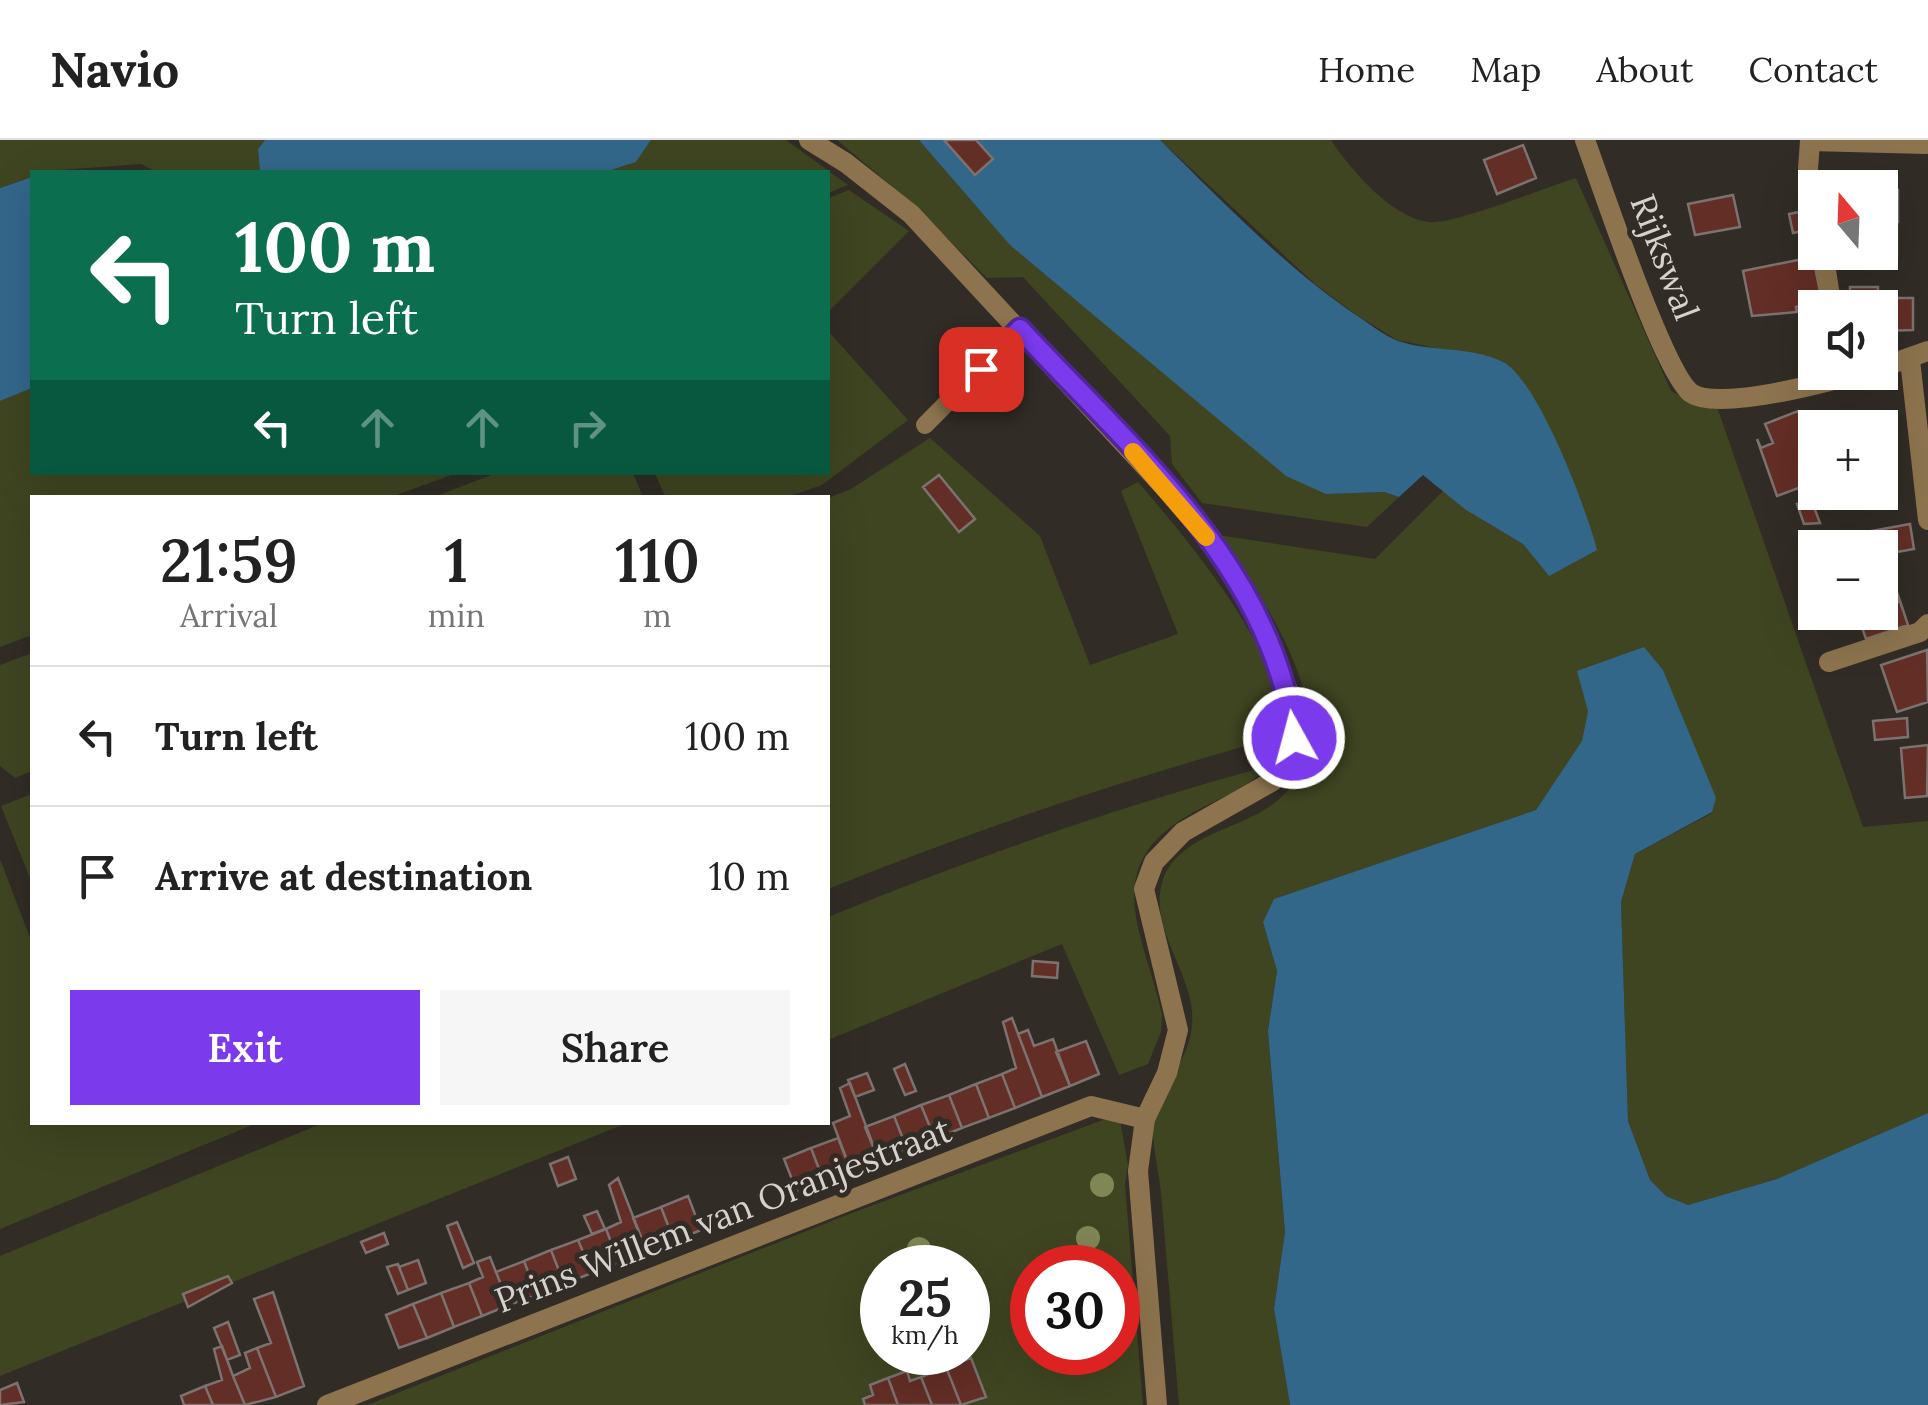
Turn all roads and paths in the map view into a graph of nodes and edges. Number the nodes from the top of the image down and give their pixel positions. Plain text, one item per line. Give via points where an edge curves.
1 (809, 140) edge
2 (1585, 140) edge
3 (1926, 144) edge
4 (1808, 170) edge
5 (1020, 329) junction
6 (1919, 356) edge
7 (1798, 384) edge
8 (925, 424) dead end
9 (1928, 520) edge
10 (1928, 624) edge
11 (1829, 662) dead end
12 (1146, 1120) junction
13 (327, 1405) edge
14 (1157, 1405) edge

1 - 5 street via 911,214
2 - 7 street, Rijkswal via 1656,328 1692,394 1716,400
3 - 4 street via 1810,141
5 - 8 lane
5 - 12 street via 1193,518 1251,600 1288,690 1294,738 1272,782 1182,832 1154,862 1144,890 1178,1030
6 - 9 street via 1915,377
10 - 11 street
12 - 13 street, Prins Willem van Oranjestraat via 1091,1106
12 - 14 street via 1138,1171

